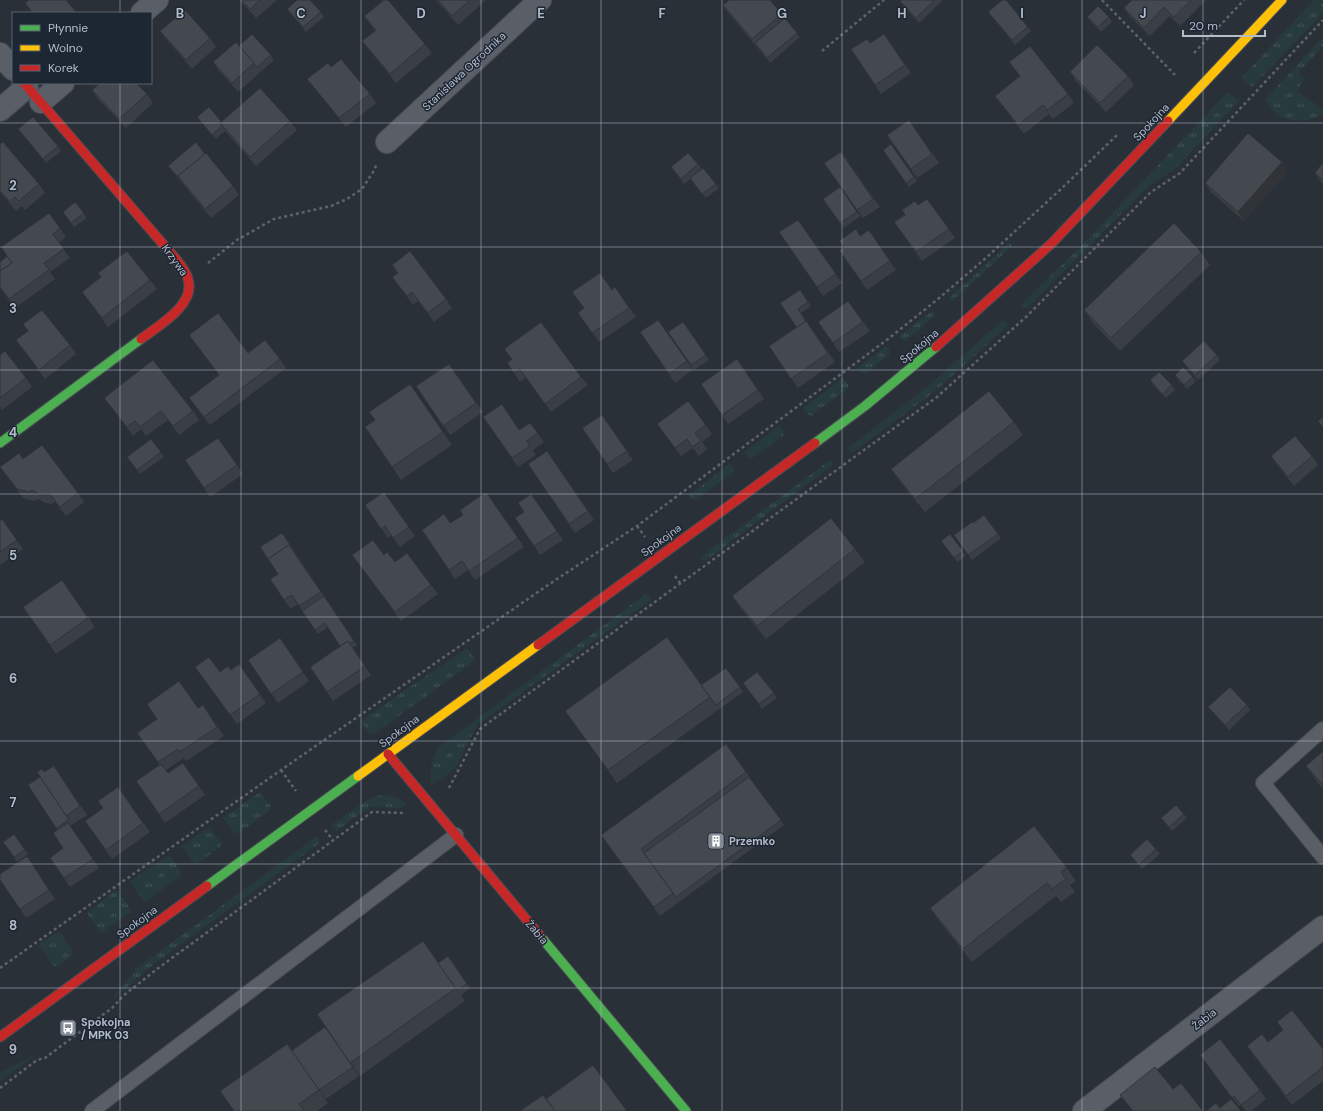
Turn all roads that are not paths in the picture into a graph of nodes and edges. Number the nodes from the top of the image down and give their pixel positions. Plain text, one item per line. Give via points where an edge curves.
1 (157, 0) edge
2 (540, 0) edge
3 (1282, 0) edge
4 (143, 12) edge
5 (0, 54) edge
6 (12, 68) edge
7 (59, 84) edge
8 (31, 91) edge
9 (0, 110) edge
10 (387, 142) road end
11 (0, 443) edge
12 (1323, 729) edge
13 (388, 754) junction
14 (456, 835) junction
15 (1323, 857) edge
16 (1323, 927) edge
17 (0, 1037) edge
18 (92, 1111) edge
19 (686, 1111) edge
20 (1084, 1111) edge

1 - 4 street
2 - 10 street, Stanisława Ogrodnika
3 - 13 street, Spokojna via 1051,244 931,352 865,406
5 - 6 street
7 - 8 street
8 - 9 street
8 - 11 street, Krzywa via 184,269 190,289 187,299 178,311
12 - 15 lane via 1263,783
13 - 14 street, Żabia
13 - 17 street, Spokojna
14 - 18 lane
14 - 19 street, Żabia
16 - 20 street, Żabia

